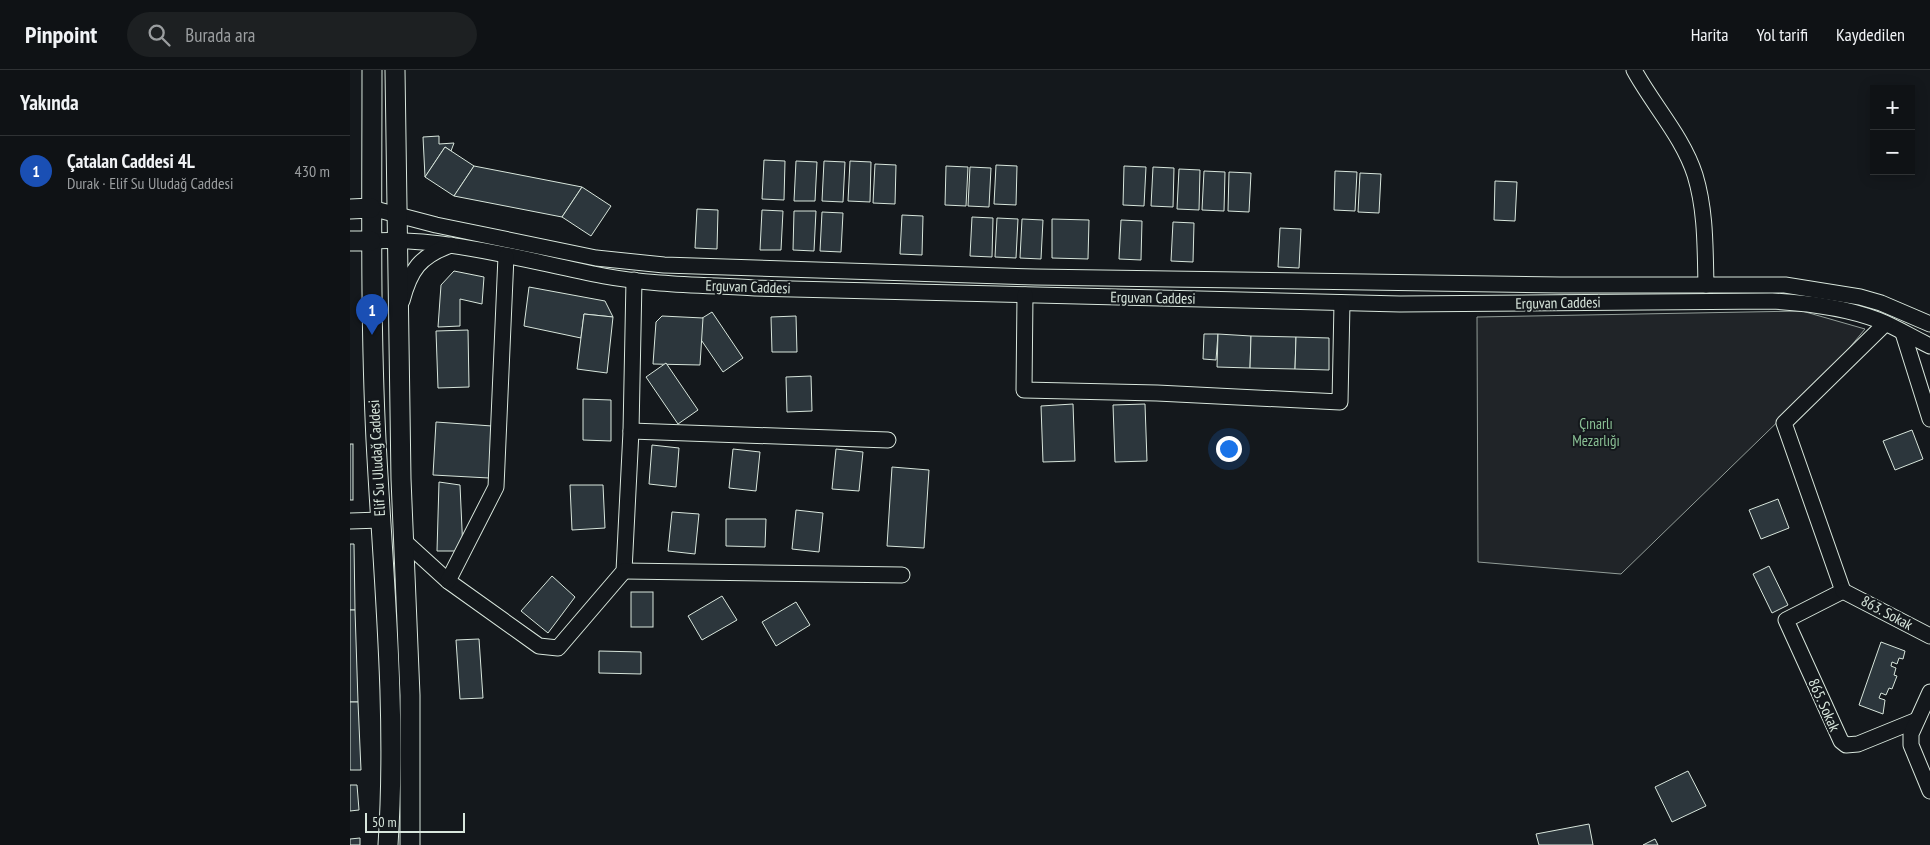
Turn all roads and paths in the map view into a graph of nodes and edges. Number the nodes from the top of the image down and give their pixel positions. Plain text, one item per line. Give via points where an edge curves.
1 (372, 70) edge
2 (395, 70) edge
3 (1634, 70) edge
4 (371, 208) junction
5 (350, 210) edge
6 (396, 214) junction
7 (396, 240) junction
8 (350, 241) edge
9 (371, 241) junction
10 (451, 245) junction
11 (506, 256) junction
12 (634, 280) junction
13 (1706, 286) junction
14 (1024, 295) junction
15 (1342, 303) junction
16 (399, 315) junction
17 (1885, 324) junction
18 (1930, 324) edge
19 (1903, 333) junction
20 (1930, 346) edge
21 (1930, 419) edge
22 (631, 431) junction
23 (888, 440) dead end
24 (381, 520) junction
25 (350, 521) edge
26 (403, 540) junction
27 (624, 571) junction
28 (902, 575) dead end
29 (448, 581) junction
30 (1843, 591) junction
31 (1930, 636) edge
32 (1930, 692) edge
33 (1918, 720) junction
34 (1930, 791) edge
35 (388, 845) edge
36 (410, 845) edge

1 - 4 main road, Elif Su Uludağ Caddesi
2 - 6 main road, Elif Su Uludağ Caddesi
3 - 13 street via 1674,133 1695,175 1705,230
4 - 5 main road
4 - 6 street
4 - 9 main road, Elif Su Uludağ Caddesi
6 - 7 main road, Elif Su Uludağ Caddesi
6 - 13 street via 596,258 698,267 1045,278
7 - 9 street, Erguvan Caddesi
7 - 10 street, Erguvan Caddesi
7 - 16 main road, Elif Su Uludağ Caddesi
8 - 9 main road
9 - 24 main road, Elif Su Uludağ Caddesi
10 - 11 street, Erguvan Caddesi
10 - 16 street via 435,251 417,266 405,289
11 - 12 street, Erguvan Caddesi
11 - 29 street via 496,487
12 - 14 street, Erguvan Caddesi via 755,288
12 - 22 street
13 - 18 street via 1785,285 1841,292 1881,303
14 - 15 street, Erguvan Caddesi
14 - 15 street via 1024,390 1340,402
15 - 17 street, Erguvan Caddesi via 1772,301 1834,307
16 - 26 main road, Elif Su Uludağ Caddesi
17 - 19 street, Erguvan Caddesi
17 - 30 street via 1784,424
19 - 20 street, Erguvan Caddesi
19 - 21 street
22 - 23 street
22 - 27 street
24 - 25 street
24 - 35 main road, Elif Su Uludağ Caddesi via 390,729
26 - 29 street
26 - 36 main road, Elif Su Uludağ Caddesi via 410,695
27 - 28 street
27 - 29 street via 558,648 539,646
30 - 31 street, 863. Sokak
30 - 33 street, 865. Sokak via 1786,620 1837,733 1846,745 1858,744
32 - 33 street
33 - 34 street via 1911,734 1911,745

